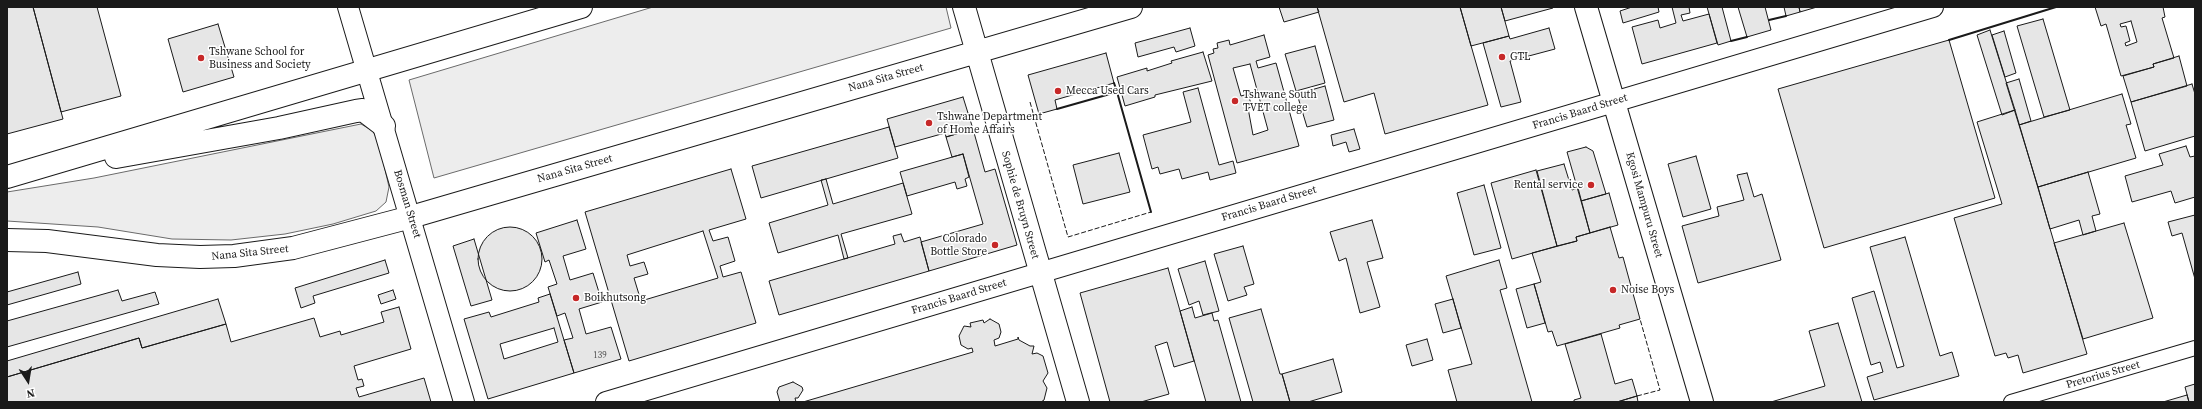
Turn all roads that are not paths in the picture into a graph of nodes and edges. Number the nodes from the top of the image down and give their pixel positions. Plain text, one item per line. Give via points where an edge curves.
1 (348, 7) edge
2 (581, 7) edge
3 (964, 7) edge
4 (1131, 7) edge
5 (1586, 7) edge
6 (1933, 7) edge
7 (976, 52) junction
8 (366, 70) junction
9 (1614, 102) junction
10 (384, 126) junction
11 (16, 174) edge
12 (411, 217) junction
13 (7, 240) edge
14 (1040, 273) junction
15 (2195, 348) edge
16 (464, 402) edge
17 (606, 402) edge
18 (1078, 402) edge
19 (1702, 402) edge
20 (2012, 402) edge

1 - 8 street, Bosman Street
2 - 8 main road
3 - 7 main road, Sophie de Bruyn Street
4 - 7 main road, Nana Sita Street
5 - 9 main road, Kgosi Mampuru Street
6 - 9 street, Francis Baard Street
7 - 12 main road, Nana Sita Street
7 - 14 main road, Sophie de Bruyn Street
8 - 10 street, Bosman Street
8 - 11 main road
9 - 14 street, Francis Baard Street
9 - 19 main road, Kgosi Mampuru Street
10 - 11 main road via 364,110 356,111 279,128
10 - 12 street, Bosman Street
12 - 13 main road, Nana Sita Street via 293,248 234,256 156,254 47,241
12 - 16 street, Bosman Street
14 - 17 street, Francis Baard Street
14 - 18 main road, Sophie de Bruyn Street
15 - 20 street, Pretorius Street

